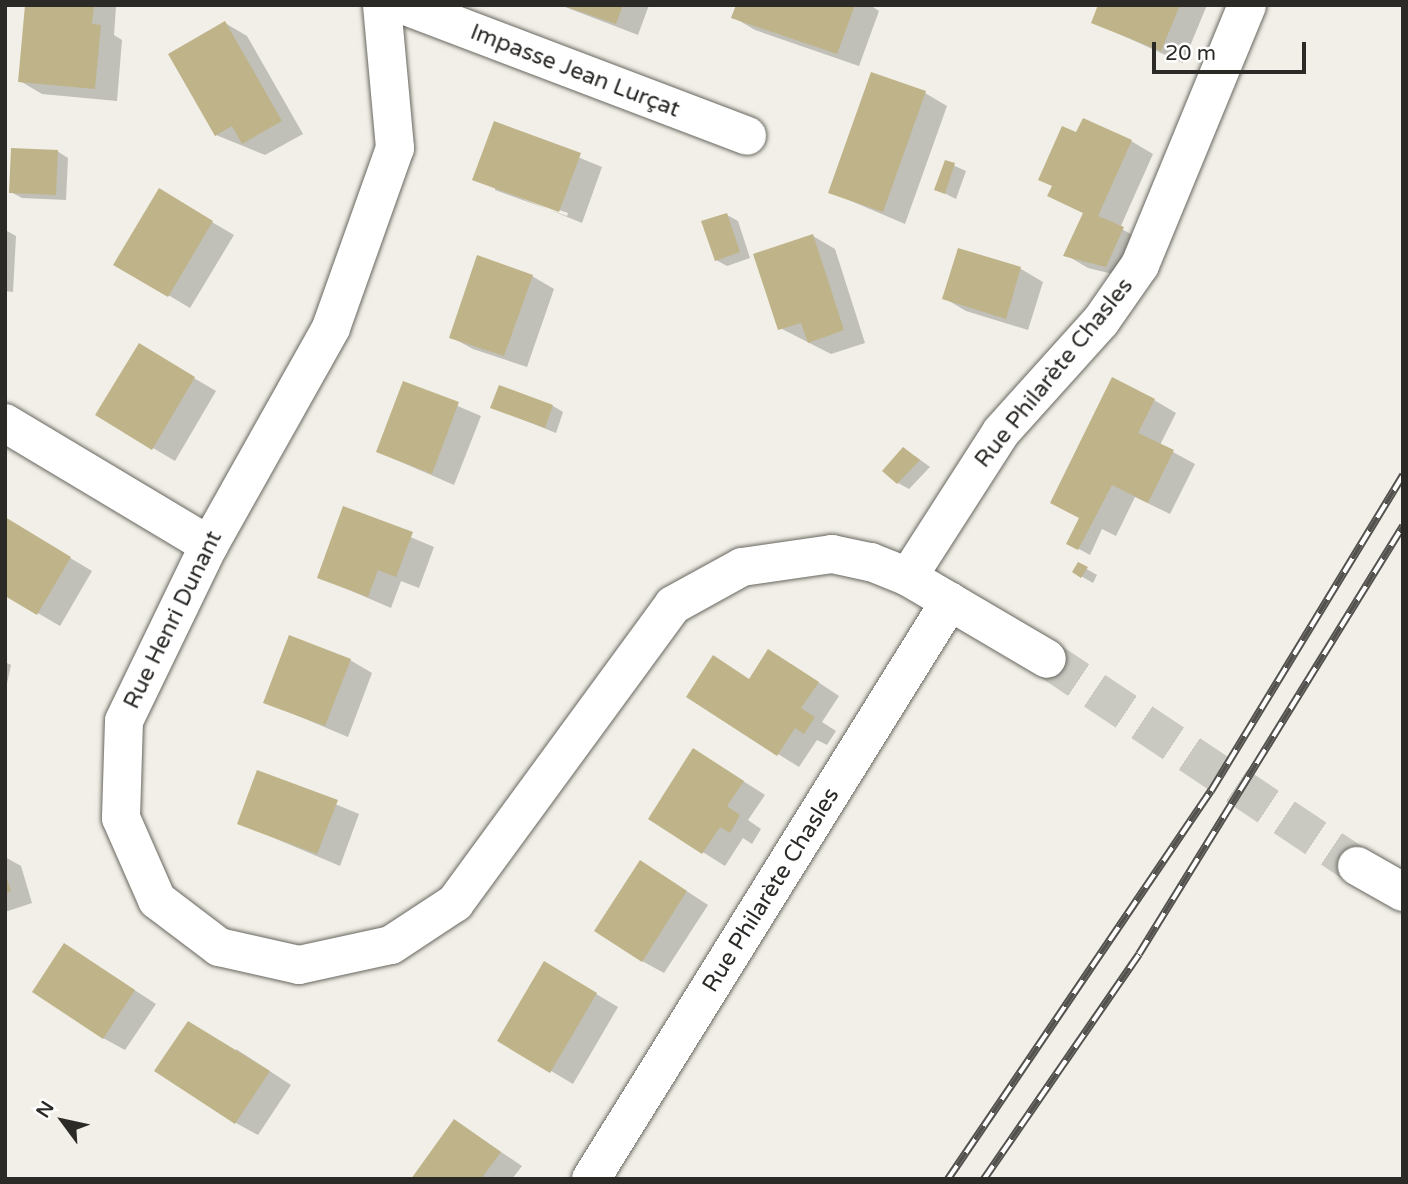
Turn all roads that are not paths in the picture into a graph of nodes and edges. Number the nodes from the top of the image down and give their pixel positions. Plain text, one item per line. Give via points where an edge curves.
1 (382, 5) edge
2 (403, 5) edge
3 (1247, 5) edge
4 (747, 136) dead end
5 (5, 423) edge
6 (209, 545) junction
7 (908, 577) junction
8 (950, 601) junction
9 (1047, 659) tunnel mouth
10 (1357, 866) tunnel mouth
11 (1403, 892) edge
12 (591, 1179) edge

1 - 6 street, Rue Henri Dunant via 395,148 331,328
2 - 4 street, Impasse Jean Lurçat
3 - 7 street, Rue Philarète Chasles via 1140,265 1101,321 1001,432
5 - 6 street
6 - 7 street, Rue Henri Dunant via 124,721 121,818 157,900 219,947 299,965 391,946 455,903 673,605 742,567 832,554
7 - 8 street, Rue Henri Dunant
8 - 9 street, Rue Henri Dunant
8 - 12 street, Rue Philarète Chasles
10 - 11 street

